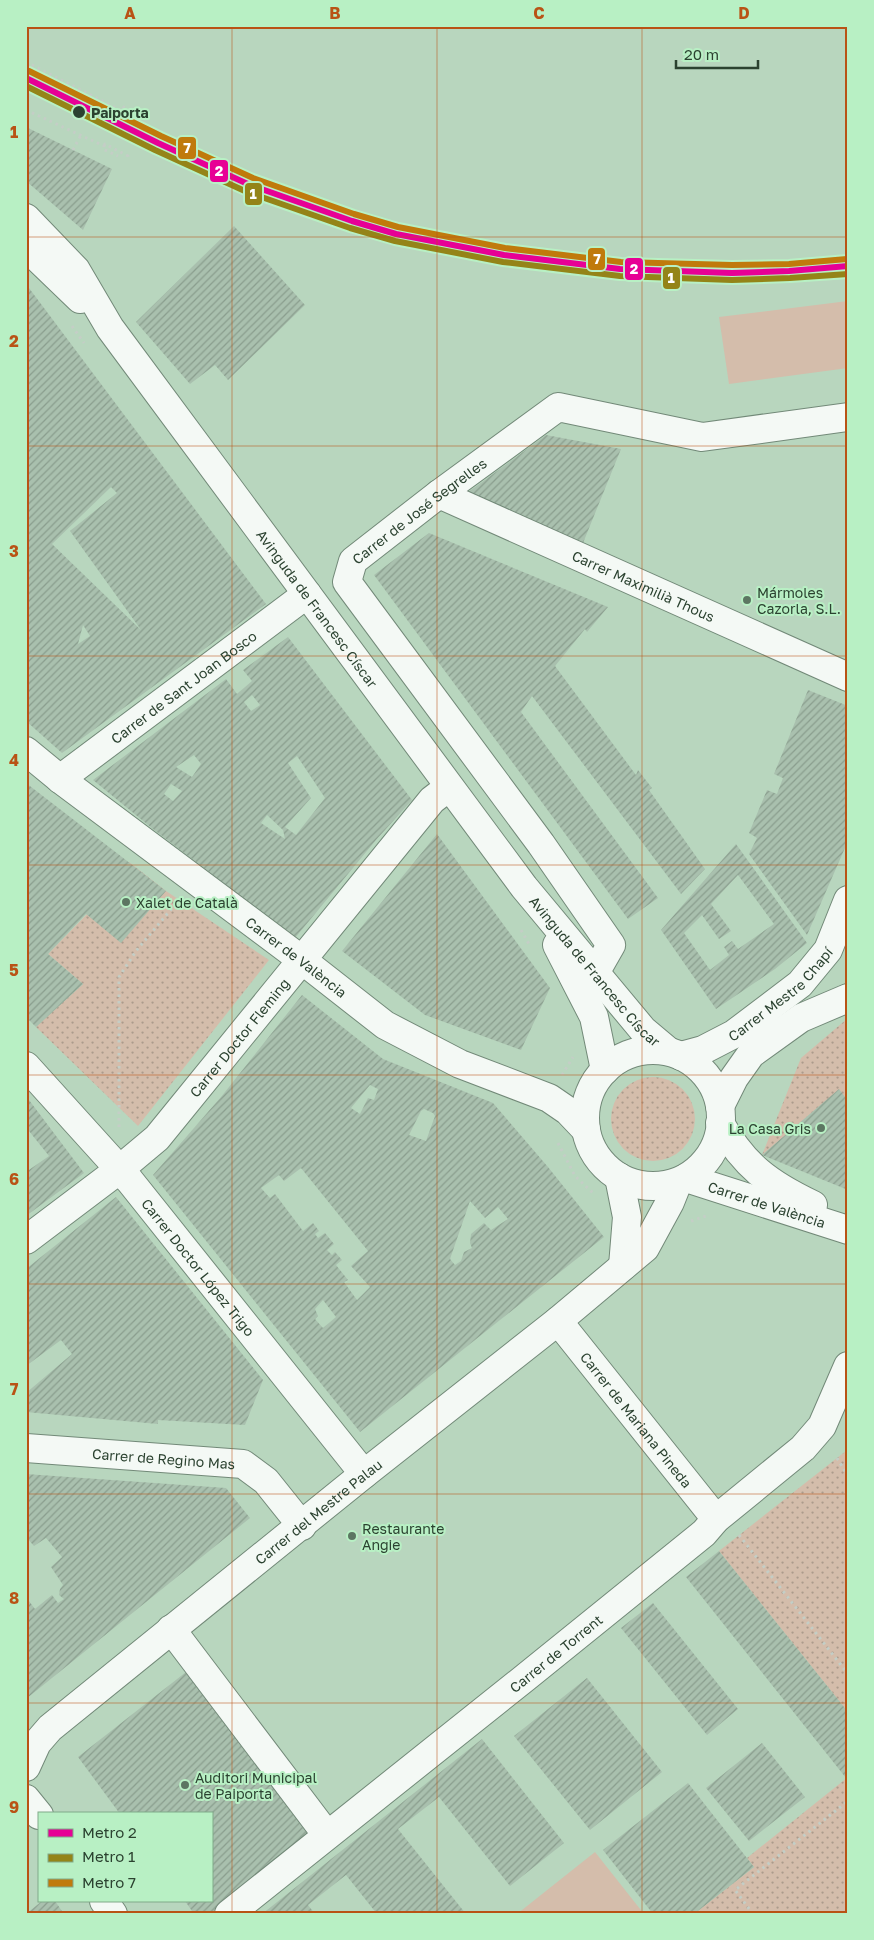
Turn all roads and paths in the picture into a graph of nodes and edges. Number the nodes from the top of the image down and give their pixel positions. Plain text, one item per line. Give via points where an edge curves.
1 (26, 62) edge
2 (26, 110) edge
3 (122, 111) junction
4 (139, 115) dead end
5 (146, 118) dead end
6 (80, 135) junction
7 (104, 146) junction
8 (73, 150) dead end
9 (118, 156) dead end
10 (126, 159) dead end
11 (26, 218) edge
12 (26, 247) edge
13 (110, 328) junction
14 (848, 417) edge
15 (439, 494) junction
16 (307, 594) junction
17 (848, 677) edge
18 (26, 750) edge
19 (60, 779) junction
20 (449, 786) junction
21 (196, 880) junction
22 (524, 887) junction
23 (848, 900) edge
24 (302, 960) junction
25 (595, 973) junction
26 (837, 1003) edge
27 (674, 1054) junction
28 (26, 1066) edge
29 (605, 1070) junction
30 (720, 1114) junction
31 (586, 1130) junction
32 (101, 1148) junction
33 (120, 1169) junction
34 (619, 1177) junction
35 (682, 1180) junction
36 (848, 1221) edge
37 (848, 1230) edge
38 (26, 1240) edge
39 (623, 1266) junction
40 (558, 1321) junction
41 (848, 1366) edge
42 (26, 1448) edge
43 (837, 1458) dead end
44 (364, 1474) junction
45 (848, 1476) edge
46 (302, 1526) junction
47 (726, 1526) junction
48 (171, 1629) junction
49 (848, 1674) edge
50 (26, 1767) edge
51 (26, 1799) edge
52 (848, 1801) edge
53 (38, 1814) edge
54 (327, 1834) junction
55 (105, 1902) edge
56 (113, 1914) edge
57 (229, 1914) edge
58 (753, 1914) edge

1 - 3 path
2 - 6 path
3 - 4 path via 124,107
3 - 5 path via 144,123
6 - 7 path
6 - 8 path
7 - 9 path via 103,149
7 - 10 path via 128,156
11 - 13 street, Avinguda de Francesc Císcar via 76,270
12 - 13 street, Avinguda de Francesc Císcar
13 - 16 street, Avinguda de Francesc Císcar
14 - 15 street, Carrer de José Segrelles via 702,437 558,407
15 - 17 street, Carrer Maximilià Thous
15 - 25 street, Carrer de José Segrelles via 353,561 347,582 541,844 611,945
16 - 19 street, Carrer de Sant Joan Bosco
16 - 20 street, Avinguda de Francesc Císcar
18 - 19 street, Carrer de València
19 - 21 street, Carrer de València
20 - 22 street, Avinguda de Francesc Císcar
20 - 24 street, Carrer Doctor Fleming via 432,800
21 - 24 street, Carrer de València
21 - 32 path via 136,951 119,977 119,1127
22 - 25 street, Avinguda de Francesc Císcar
22 - 29 street, Avinguda de Francesc Císcar via 594,1017
23 - 27 street, Carrer Mestre Chapí via 828,950 800,984 734,1034 703,1050
24 - 31 street, Carrer de València via 385,1025 460,1064 549,1098 568,1111
24 - 33 street, Carrer Doctor Fleming via 157,1138
25 - 27 street, Avinguda de Francesc Císcar via 642,1030
26 - 30 street via 801,1018 751,1054 734,1078
27 - 29 street via 647,1050 627,1055
27 - 30 street via 695,1065 706,1076 715,1090
28 - 32 street, Carrer Doctor López Trigo
29 - 31 street via 590,1092 585,1108
30 - 35 street via 717,1140 710,1155
30 - 36 street, Carrer de València via 733,1146 756,1170 784,1191
31 - 34 street via 593,1151 606,1168
32 - 33 street, Carrer Doctor López Trigo
33 - 38 street, Carrer Doctor Fleming
33 - 44 street, Carrer Doctor López Trigo
34 - 35 street via 647,1186 662,1186
34 - 39 street via 626,1217
35 - 37 street, Carrer de València
35 - 39 street, Carrer del Mestre Palau via 645,1248
39 - 40 street, Carrer del Mestre Palau
40 - 44 street, Carrer del Mestre Palau
40 - 47 street, Carrer de Mariana Pineda
41 - 47 street, Carrer de Torrent via 822,1426
42 - 46 street, Carrer de Regino Mas via 243,1464 266,1481
43 - 45 path
44 - 46 street, Carrer del Mestre Palau
46 - 48 street, Carrer del Mestre Palau
47 - 49 path
47 - 54 street, Carrer de Torrent via 704,1533
48 - 50 street, Carrer del Mestre Palau via 50,1728 37,1743
48 - 54 street
51 - 53 street
52 - 58 path via 735,1890
54 - 57 street, Carrer de Torrent
55 - 56 street

